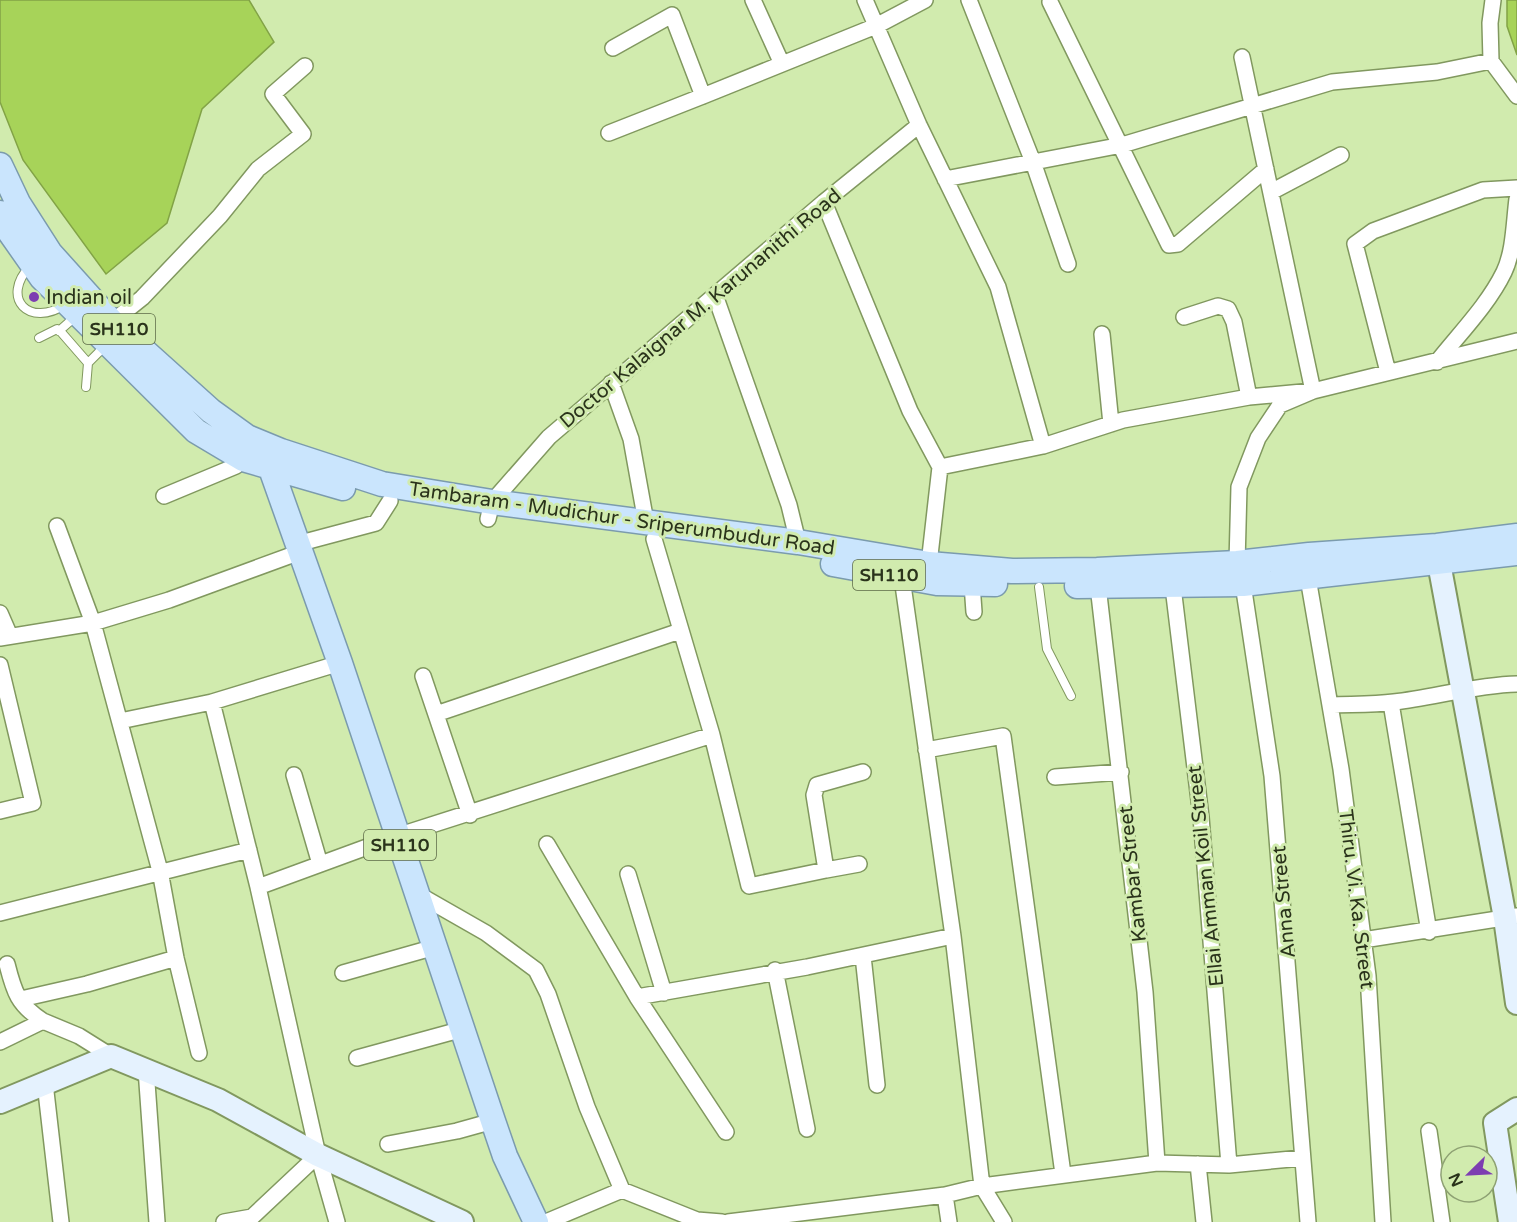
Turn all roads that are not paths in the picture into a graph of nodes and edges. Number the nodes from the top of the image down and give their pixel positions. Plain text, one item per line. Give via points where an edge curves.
1 (753, 0) edge
2 (865, 0) edge
3 (925, 0) edge
4 (969, 0) edge
5 (1493, 0) edge
6 (1050, 2) dead end
7 (876, 26) junction
8 (613, 48) dead end
9 (1242, 57) dead end
10 (1491, 61) junction
11 (782, 64) junction
12 (306, 66) dead end
13 (703, 96) junction
14 (1517, 96) edge
15 (1253, 106) junction
16 (919, 125) junction
17 (609, 133) dead end
18 (1122, 145) junction
19 (1341, 155) dead end
20 (1033, 162) junction
21 (0, 165) edge
22 (1266, 169) junction
23 (945, 179) junction
24 (1517, 189) edge
25 (1271, 192) junction
26 (1517, 199) edge
27 (824, 202) junction
28 (3, 227) edge
29 (32, 264) junction
30 (1068, 264) dead end
31 (715, 295) junction
32 (72, 309) junction
33 (1184, 317) dead end
34 (59, 331) junction
35 (110, 333) junction
36 (1102, 334) dead end
37 (39, 338) dead end
38 (1517, 341) edge
39 (1437, 362) junction
40 (88, 363) junction
41 (1388, 372) junction
42 (610, 383) junction
43 (86, 387) dead end
44 (1313, 390) junction
45 (1249, 396) junction
46 (1111, 424) junction
47 (1043, 446) junction
48 (243, 459) junction
49 (276, 459) junction
50 (940, 467) junction
51 (164, 496) dead end
52 (390, 501) junction
53 (490, 511) junction
54 (57, 526) dead end
55 (650, 530) junction
56 (1517, 536) edge
57 (798, 542) junction
58 (298, 548) junction
59 (1517, 553) edge
60 (1439, 563) junction
61 (929, 564) junction
62 (1240, 573) junction
63 (902, 578) junction
64 (1308, 578) junction
65 (972, 584) junction
66 (1098, 586) junction
67 (1039, 587) junction
68 (1173, 587) junction
69 (974, 612) dead end
70 (0, 614) edge
71 (93, 623) junction
72 (680, 631) junction
73 (5, 637) edge
74 (340, 663) junction
75 (0, 665) edge
76 (423, 676) dead end
77 (1517, 684) edge
78 (1462, 692) junction
79 (1071, 696) dead end
80 (212, 702) junction
81 (1391, 703) junction
82 (1330, 705) junction
83 (436, 714) junction
84 (120, 722) junction
85 (712, 735) junction
86 (926, 750) junction
87 (863, 772) dead end
88 (1121, 772) junction
89 (294, 775) dead end
90 (1055, 777) dead end
91 (0, 811) edge
92 (470, 815) junction
93 (398, 836) junction
94 (547, 844) dead end
95 (249, 850) junction
96 (320, 864) junction
97 (859, 864) dead end
98 (826, 870) junction
99 (160, 871) junction
100 (628, 874) dead end
101 (258, 887) junction
102 (416, 893) junction
103 (0, 913) edge
104 (1511, 917) edge
105 (1429, 932) junction
106 (953, 936) junction
107 (1363, 940) junction
108 (435, 947) junction
109 (863, 956) junction
110 (176, 958) junction
111 (7, 964) dead end
112 (775, 970) junction
113 (343, 973) dead end
114 (664, 993) junction
115 (637, 997) junction
116 (21, 999) junction
117 (1517, 1003) edge
118 (43, 1021) junction
119 (462, 1029) junction
120 (0, 1041) edge
121 (200, 1053) dead end
122 (111, 1056) junction
123 (357, 1058) dead end
124 (146, 1069) junction
125 (45, 1083) junction
126 (878, 1085) dead end
127 (0, 1102) edge
128 (1517, 1109) edge
129 (493, 1121) junction
130 (807, 1129) dead end
131 (1429, 1131) dead end
132 (726, 1132) dead end
133 (388, 1144) dead end
134 (318, 1155) junction
135 (1302, 1158) junction
136 (1156, 1163) junction
137 (1197, 1164) junction
138 (1229, 1165) junction
139 (1063, 1174) junction
140 (982, 1186) junction
141 (622, 1190) junction
142 (945, 1195) junction
143 (433, 1214) edge
144 (827, 1216) edge
145 (252, 1220) edge
146 (61, 1222) edge
147 (157, 1222) edge
148 (224, 1222) edge
149 (337, 1222) edge
150 (462, 1222) edge
151 (536, 1222) edge
152 (546, 1222) edge
153 (722, 1222) edge
154 (728, 1222) edge
155 (949, 1222) edge
156 (1004, 1222) edge
157 (1204, 1222) edge
158 (1308, 1222) edge
159 (1383, 1222) edge
160 (1442, 1222) edge
161 (1510, 1222) edge

1 - 11 street
2 - 7 street
3 - 7 street
4 - 20 street
5 - 10 street
6 - 18 street
7 - 11 street
7 - 16 street
8 - 13 street via 672,15
9 - 15 street
10 - 14 street
10 - 15 street via 1437,72 1332,82
11 - 13 street
12 - 35 street via 273,94 303,134 258,169 220,216
13 - 17 street
15 - 18 street
15 - 22 street
16 - 23 street
16 - 27 street, Doctor Kalaignar M. Karunanithi Road
18 - 20 street
18 - 22 street via 1169,244 1178,244
19 - 25 street
20 - 23 street
20 - 30 street
21 - 35 main road, Tambaram - Mudichur - Sriperumbudur Road / SH110 via 18,203 50,253
22 - 25 street
23 - 47 street via 998,287
24 - 41 street via 1483,190 1373,231 1355,244
25 - 44 street
26 - 39 street via 1504,271
27 - 31 street, Doctor Kalaignar M. Karunanithi Road
27 - 50 street via 910,411
28 - 29 main road, Tambaram - Mudichur - Sriperumbudur Road / SH110
29 - 32 main road, Tambaram - Mudichur - Sriperumbudur Road / SH110
29 - 32 lane via 15,289 15,296 29,312 46,315
31 - 42 street, Doctor Kalaignar M. Karunanithi Road
31 - 57 street via 789,505
32 - 34 lane
32 - 35 main road, Tambaram - Mudichur - Sriperumbudur Road / SH110
33 - 45 street via 1218,306 1228,309
34 - 37 lane via 49,331
34 - 40 lane
35 - 40 lane
35 - 48 main road, Tambaram - Mudichur - Sriperumbudur Road / SH110 via 196,431
35 - 49 main road, Tambaram - Mudichur - Sriperumbudur Road / SH110
36 - 46 street
38 - 39 street
39 - 41 street
40 - 43 lane
41 - 44 street
42 - 53 street, Doctor Kalaignar M. Karunanithi Road via 549,437
42 - 55 street via 631,439
44 - 45 street
44 - 62 street, Anna Street via 1280,405 1258,438 1239,487
45 - 46 street
46 - 47 street
47 - 50 street
48 - 49 main road, Tambaram - Mudichur - Sriperumbudur Road / SH110
48 - 51 street via 236,466
49 - 52 main road, Tambaram - Mudichur - Sriperumbudur Road / SH110
49 - 53 main road, Tambaram - Mudichur - Sriperumbudur Road / SH110
49 - 58 main road, SH110
50 - 61 street
52 - 53 main road, Tambaram - Mudichur - Sriperumbudur Road / SH110
52 - 58 street via 376,523
53 - 55 main road, Tambaram - Mudichur - Sriperumbudur Road / SH110 via 604,530
54 - 71 street
55 - 57 main road, Tambaram - Mudichur - Sriperumbudur Road / SH110
55 - 63 main road, Tambaram - Mudichur - Sriperumbudur Road / SH110
55 - 72 street
56 - 62 main road, Tambaram - Mudichur - Sriperumbudur Road / SH110 via 1309,555
57 - 61 main road, Tambaram - Mudichur - Sriperumbudur Road / SH110
58 - 71 street via 169,600
58 - 74 main road, SH110
59 - 60 main road, Tambaram - Mudichur - Sriperumbudur Road / SH110
60 - 64 main road, Tambaram - Mudichur - Sriperumbudur Road / SH110
60 - 78 street
61 - 62 main road, Tambaram - Mudichur - Sriperumbudur Road / SH110 via 1022,571
62 - 64 main road, Tambaram - Mudichur - Sriperumbudur Road / SH110
62 - 68 main road, Tambaram - Mudichur - Sriperumbudur Road / SH110
62 - 135 street, Anna Street via 1272,776
63 - 65 main road, Tambaram - Mudichur - Sriperumbudur Road / SH110
63 - 86 street
64 - 82 street, Thiru. Vi. Ka. Street
65 - 67 main road, Tambaram - Mudichur - Sriperumbudur Road / SH110
65 - 69 street
66 - 67 main road, Tambaram - Mudichur - Sriperumbudur Road / SH110
66 - 68 main road, Tambaram - Mudichur - Sriperumbudur Road / SH110
66 - 88 street, Kambar Street
67 - 79 lane via 1047,649
68 - 138 street, Ellai Amman Koil Street via 1201,817
70 - 73 street
71 - 73 street
71 - 84 street
72 - 83 street
72 - 85 street
74 - 80 street
74 - 93 main road, SH110
75 - 91 street via 33,803
76 - 83 street
77 - 78 street via 1474,687
78 - 81 street
78 - 104 street
80 - 84 street
80 - 95 street
81 - 82 street
81 - 105 street
82 - 107 street, Thiru. Vi. Ka. Street
83 - 92 street
84 - 99 street
85 - 92 street
85 - 98 street via 750,886
86 - 106 street
86 - 139 street via 1003,736
87 - 98 street via 817,785 813,795
88 - 90 street
88 - 136 street, Kambar Street via 1145,992
89 - 96 street
92 - 93 street
93 - 96 street
93 - 102 main road, SH110
94 - 115 street
95 - 99 street
95 - 101 street
96 - 101 street
97 - 98 street
99 - 103 street
99 - 110 street
100 - 114 street
101 - 134 street
102 - 108 main road, SH110
102 - 141 street via 486,933 536,970
104 - 105 street
104 - 117 street
105 - 107 street
106 - 109 street
106 - 140 street
107 - 159 street, Thiru. Vi. Ka. Street
108 - 113 street
108 - 119 main road, SH110
109 - 112 street
109 - 126 street
110 - 116 street
110 - 121 street
111 - 116 street via 13,989
112 - 114 street
112 - 130 street
114 - 115 street
115 - 132 street
116 - 118 street via 25,1009
118 - 120 street
118 - 122 street via 80,1036
119 - 123 street
119 - 129 main road, SH110
122 - 124 street
122 - 125 street
124 - 134 street via 218,1100
124 - 147 street
125 - 127 street
125 - 146 street
128 - 161 street via 1495,1123
129 - 133 street
129 - 151 main road, SH110
131 - 160 street
134 - 143 street
134 - 145 street
134 - 149 street
135 - 138 street
135 - 158 street, Anna Street
136 - 137 street
136 - 139 street
137 - 138 street
137 - 157 street
139 - 140 street
140 - 142 street
140 - 156 street
141 - 152 street
141 - 153 street via 697,1220
142 - 144 street
142 - 155 street
143 - 150 street
144 - 154 street
145 - 148 street

